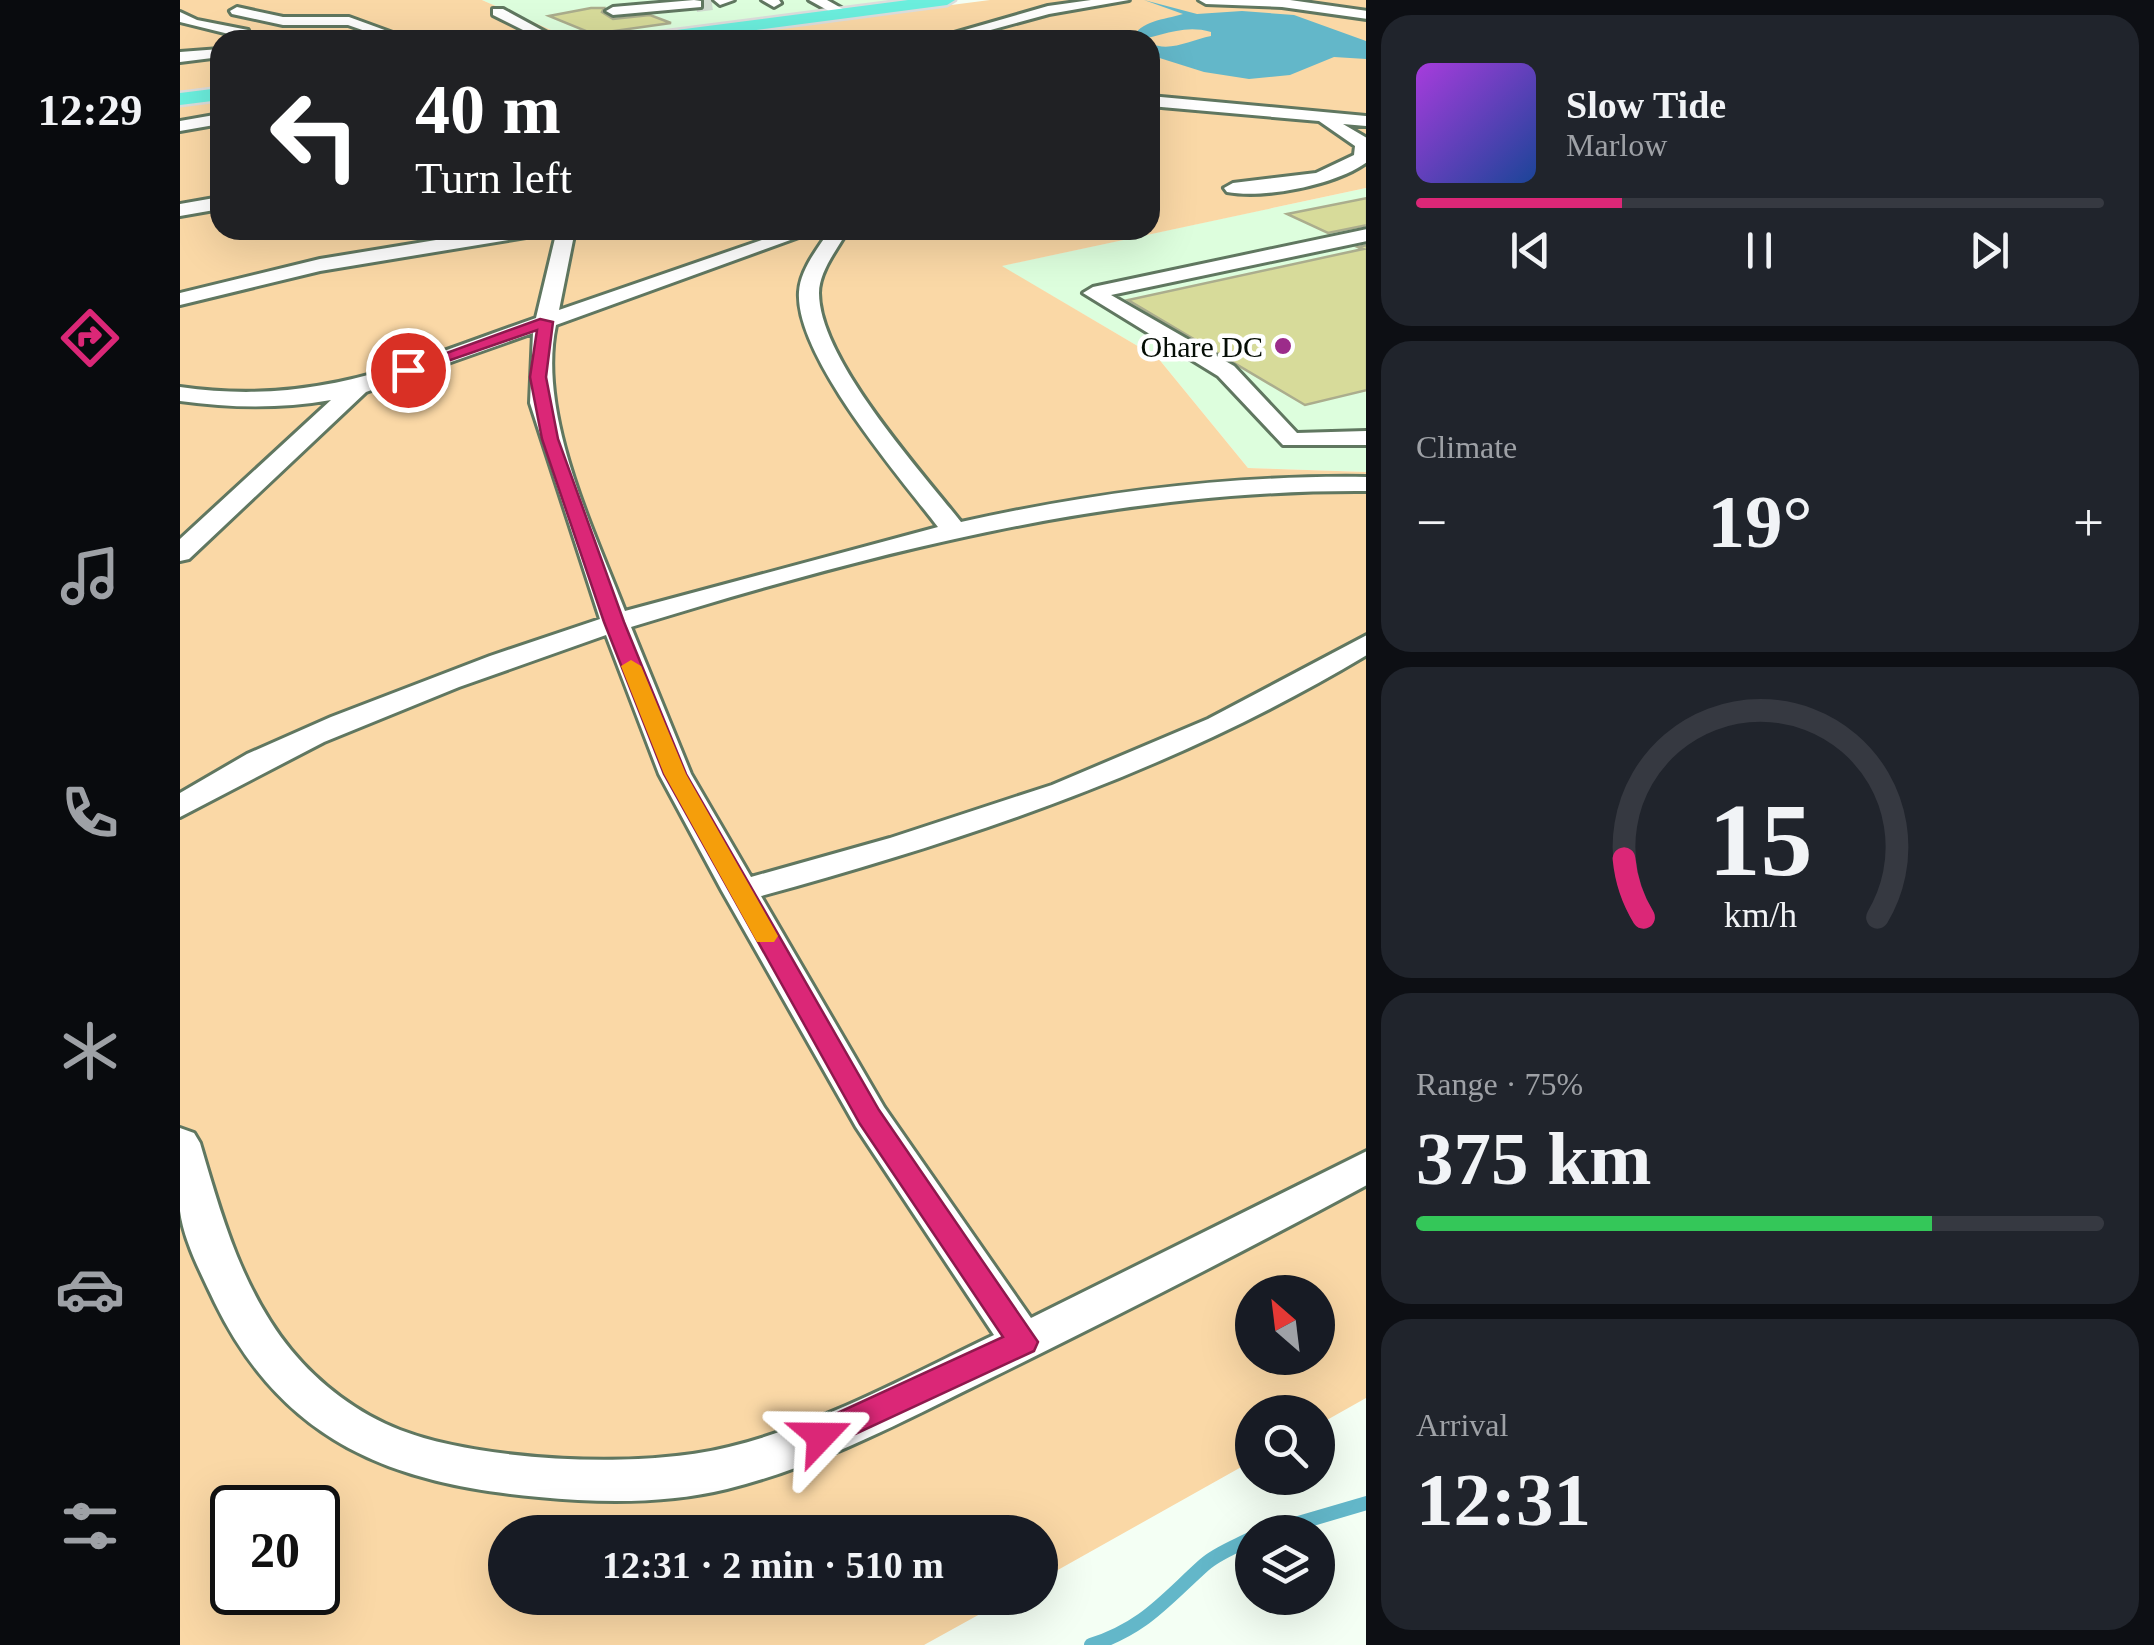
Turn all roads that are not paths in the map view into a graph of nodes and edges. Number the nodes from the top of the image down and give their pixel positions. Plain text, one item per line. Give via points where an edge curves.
1 (642, 0) edge
2 (816, 0) edge
3 (947, 0) edge
4 (1122, 0) edge
5 (1206, 0) edge
6 (1302, 0) edge
7 (1266, 1) edge
8 (696, 4) dead end
9 (604, 6) edge
10 (1323, 8) junction
11 (237, 11) dead end
12 (498, 12) dead end
13 (842, 13) junction
14 (1366, 15) edge
15 (180, 16) edge
16 (1005, 24) junction
17 (228, 30) edge
18 (374, 30) edge
19 (534, 30) edge
20 (714, 30) edge
21 (979, 30) edge
22 (999, 30) edge
23 (210, 54) edge
24 (180, 57) edge
25 (210, 95) edge
26 (180, 99) edge
27 (1160, 102) edge
28 (1231, 110) junction
29 (1160, 115) edge
30 (1320, 118) junction
31 (210, 121) edge
32 (1366, 121) edge
33 (180, 126) edge
34 (1233, 188) dead end
35 (210, 205) edge
36 (180, 210) edge
37 (1366, 234) edge
38 (471, 240) edge
39 (564, 240) edge
40 (781, 240) edge
41 (834, 240) edge
42 (180, 299) edge
43 (546, 322) junction
44 (358, 387) junction
45 (180, 394) edge
46 (1366, 438) edge
47 (1366, 484) edge
48 (954, 530) junction
49 (180, 553) edge
50 (614, 622) junction
51 (1366, 643) edge
52 (221, 780) junction
53 (180, 783) edge
54 (180, 807) edge
55 (739, 891) junction
56 (180, 1143) edge
57 (1366, 1166) edge
58 (1023, 1342) junction

1 - 9 lane
2 - 13 lane
3 - 13 main road
4 - 16 lane via 1060,7
5 - 7 lane
6 - 10 lane
7 - 10 lane
8 - 9 lane
10 - 14 lane
11 - 18 lane via 283,21 344,20
12 - 19 lane
13 - 20 main road
15 - 17 lane
16 - 21 lane
16 - 22 lane
23 - 24 lane
25 - 26 main road
27 - 28 lane
28 - 29 lane
28 - 30 lane
30 - 32 lane
30 - 34 lane via 1364,146 1352,166
31 - 33 lane
35 - 36 lane
37 - 46 lane via 1093,292 1226,372 1291,440
38 - 42 lane via 320,265
39 - 43 lane
40 - 43 lane
41 - 48 lane via 810,288 824,348
43 - 44 lane
43 - 50 lane via 541,403
44 - 45 lane via 289,398
44 - 49 lane
47 - 48 lane via 1184,490
48 - 50 lane
50 - 52 lane via 432,687
50 - 55 lane via 675,774
51 - 55 lane via 1205,730 1027,804
52 - 53 lane
52 - 54 lane
55 - 58 lane via 870,1117
56 - 58 lane via 249,1328 318,1406 401,1451 529,1476 661,1477 722,1470 856,1422
57 - 58 lane

